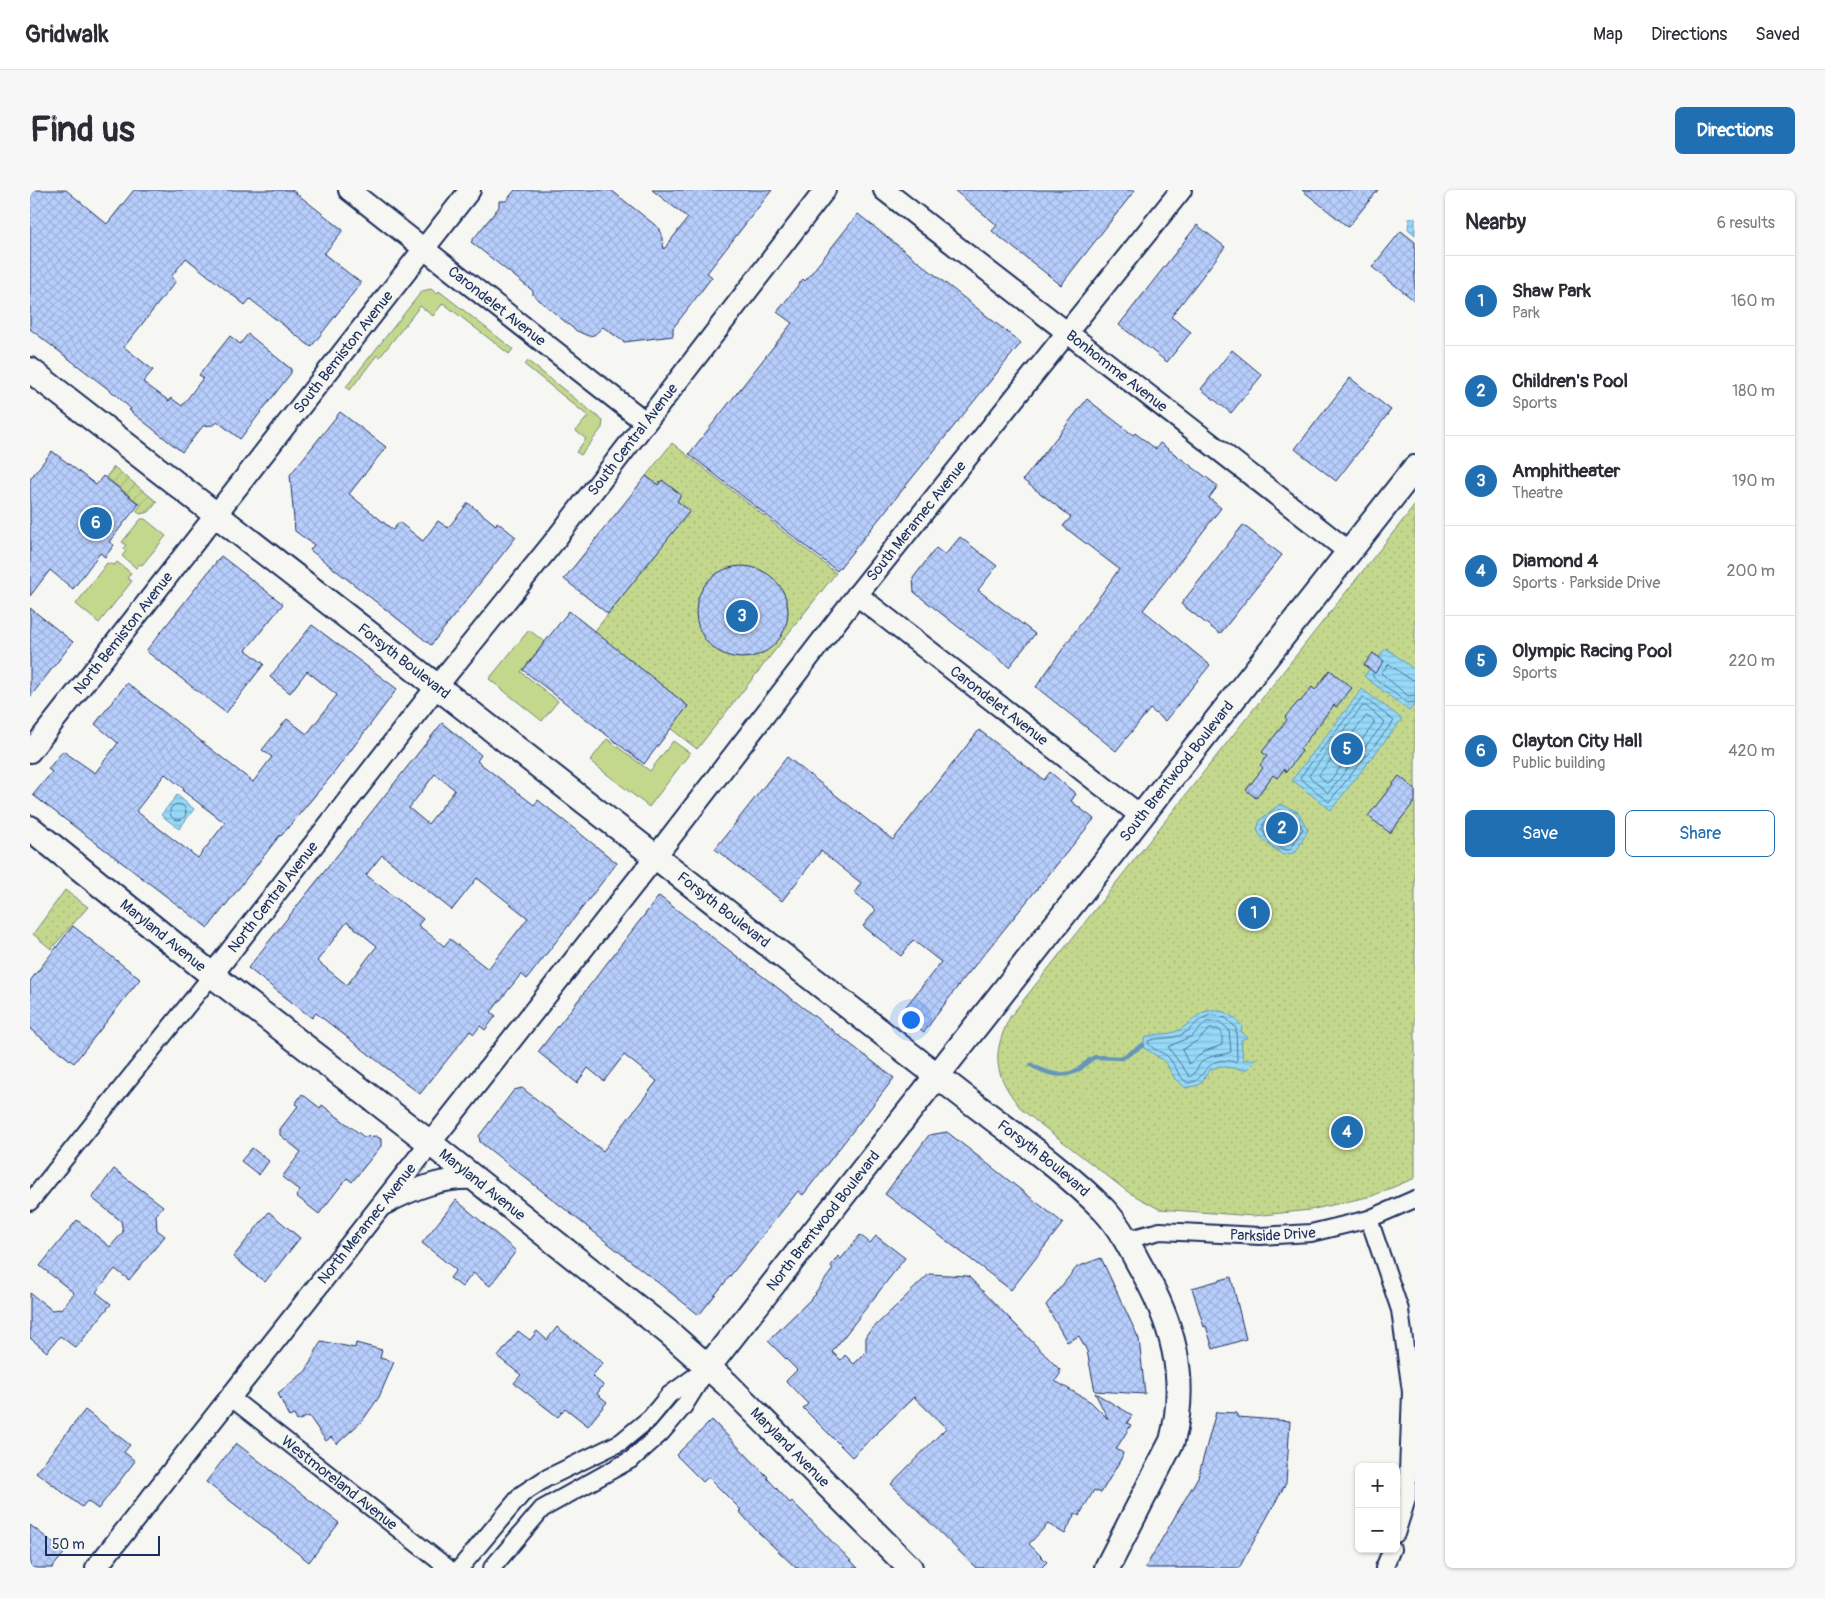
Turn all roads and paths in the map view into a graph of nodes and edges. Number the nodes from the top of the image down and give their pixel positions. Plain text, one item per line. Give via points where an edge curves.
1 (349, 190) edge
2 (470, 190) edge
3 (825, 190) edge
4 (884, 190) edge
5 (1181, 190) edge
6 (423, 248) junction
7 (1068, 334) junction
8 (30, 370) edge
9 (644, 422) junction
10 (1415, 468) edge
11 (215, 514) junction
12 (1349, 552) junction
13 (857, 595) junction
14 (438, 685) junction
15 (30, 752) edge
16 (1141, 816) junction
17 (30, 828) edge
18 (656, 856) junction
19 (212, 975) junction
20 (937, 1075) junction
21 (430, 1143) junction
22 (476, 1179) junction
23 (1415, 1199) edge
24 (30, 1202) edge
25 (381, 1206) junction
26 (1369, 1219) junction
27 (1126, 1240) junction
28 (708, 1367) junction
29 (230, 1397) junction
30 (1400, 1521) edge
31 (1390, 1553) edge
32 (96, 1568) edge
33 (448, 1568) edge
34 (460, 1568) edge
35 (493, 1568) edge
36 (910, 1568) edge
37 (1107, 1568) edge
38 (1384, 1568) edge

1 - 6 street, Carondelet Avenue
2 - 6 street, South Bemiston Avenue
3 - 9 street, South Central Avenue
4 - 7 street, Bonhomme Avenue
5 - 7 street, South Meramec Avenue
6 - 9 street, Carondelet Avenue
6 - 11 street, South Bemiston Avenue
7 - 12 street, Bonhomme Avenue
7 - 13 street, South Meramec Avenue
8 - 11 main road, Forsyth Boulevard
9 - 14 street, South Central Avenue via 552,544
10 - 12 main road, South Brentwood Boulevard
11 - 14 main road, Forsyth Boulevard
11 - 15 street, North Bemiston Avenue
12 - 16 main road, South Brentwood Boulevard
13 - 16 street, Carondelet Avenue
13 - 18 street, South Meramec Avenue
14 - 18 main road, Forsyth Boulevard
14 - 19 street, North Central Avenue
16 - 20 main road, South Brentwood Boulevard
17 - 19 main road, Maryland Avenue
18 - 20 main road, Forsyth Boulevard
18 - 21 street, North Meramec Avenue
19 - 21 main road, Maryland Avenue
19 - 24 street, North Central Avenue
20 - 27 main road, Forsyth Boulevard via 1088,1196
20 - 28 main road, North Brentwood Boulevard
21 - 22 main road, Maryland Avenue
21 - 25 street, North Meramec Avenue
22 - 25 street via 436,1183
22 - 28 main road, Maryland Avenue
23 - 26 street, Parkside Drive
25 - 29 street, North Meramec Avenue
26 - 27 street, Parkside Drive via 1311,1232 1260,1236 1160,1231
26 - 30 street via 1400,1310 1411,1392 1407,1498
27 - 37 main road, Forsyth Boulevard via 1165,1316 1178,1366 1179,1402 1172,1441
28 - 34 street, North Brentwood Boulevard via 669,1394 650,1418 622,1442 544,1479 522,1494
28 - 35 street, North Brentwood Boulevard via 684,1406 661,1433 632,1459 542,1510
28 - 36 main road, Maryland Avenue
29 - 32 street, North Meramec Avenue
29 - 33 street, Westmoreland Avenue
31 - 38 street

